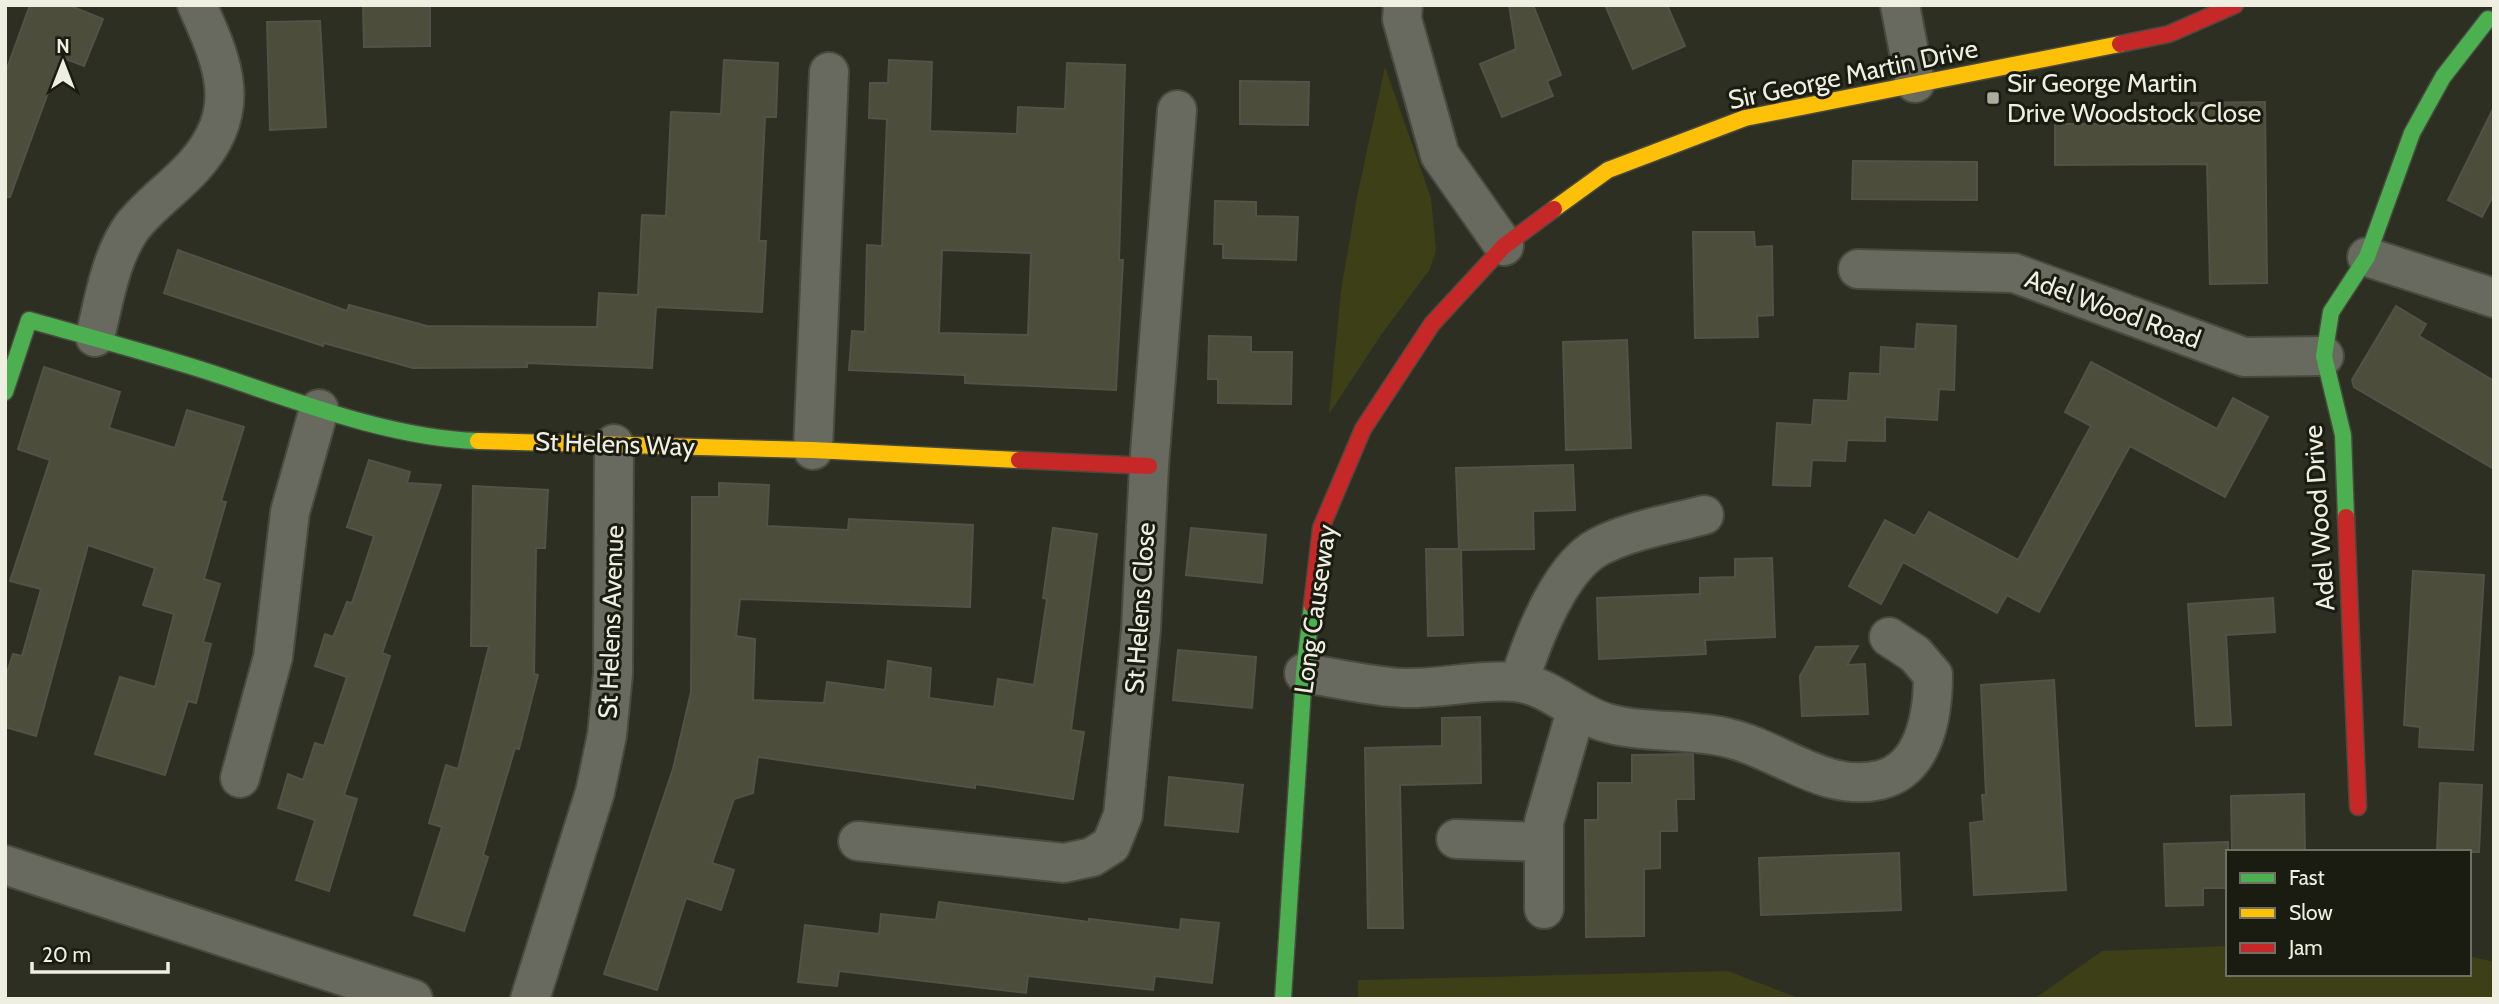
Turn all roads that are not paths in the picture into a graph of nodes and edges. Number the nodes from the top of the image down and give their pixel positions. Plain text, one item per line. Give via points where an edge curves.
1 (197, 5) edge
2 (1403, 5) edge
3 (1900, 5) edge
4 (2235, 5) edge
5 (2485, 15) edge
6 (829, 72) dead end
7 (1914, 83) junction
8 (1177, 110) dead end
9 (1504, 246) junction
10 (2367, 257) junction
11 (1858, 269) dead end
12 (2494, 298) edge
13 (94, 337) junction
14 (2324, 356) junction
15 (5, 392) edge
16 (319, 409) junction
17 (614, 444) junction
18 (813, 450) junction
19 (1149, 466) junction
20 (1704, 515) dead end
21 (1889, 637) dead end
22 (1304, 673) junction
23 (1519, 682) junction
24 (1576, 711) junction
25 (240, 778) dead end
26 (2358, 807) dead end
27 (1456, 839) dead end
28 (858, 841) dead end
29 (1542, 842) junction
30 (5, 864) edge
31 (1544, 909) dead end
32 (413, 999) edge
33 (530, 999) edge
34 (1283, 999) edge

1 - 13 street via 223,69 227,95 220,124 193,168 132,228 115,260
2 - 9 street via 1402,19 1440,155
3 - 7 street
4 - 7 street, Sir George Martin Drive via 2169,34
5 - 10 street, Adel Wood Drive via 2412,134
6 - 18 street
7 - 9 street, Sir George Martin Drive via 1745,118 1608,170
8 - 19 street, St Helens Close
9 - 22 street, Long Causeway via 1432,324 1363,429 1321,527
10 - 12 street
10 - 14 street, Adel Wood Drive via 2330,312
11 - 14 street, Adel Wood Road via 2014,273 2244,357
13 - 15 street, St Helens Way via 29,320
13 - 16 street, St Helens Way
14 - 26 street, Adel Wood Drive via 2343,435
16 - 17 street, St Helens Way via 444,440
16 - 25 street via 290,512 273,657
17 - 18 street, St Helens Way
17 - 33 street, St Helens Avenue via 613,674 607,735 595,792
18 - 19 street, St Helens Way
19 - 28 street, St Helens Close via 1141,629 1124,815 1111,845 1092,858 1064,863
20 - 23 street via 1598,546 1574,568 1529,649
21 - 24 street via 1933,675 1934,707 1921,744 1906,767 1880,780 1820,775 1728,737 1642,730
22 - 23 street via 1404,688
22 - 34 street, Long Causeway
23 - 24 street via 1547,691
24 - 29 street
27 - 29 street
29 - 31 street
30 - 32 street

